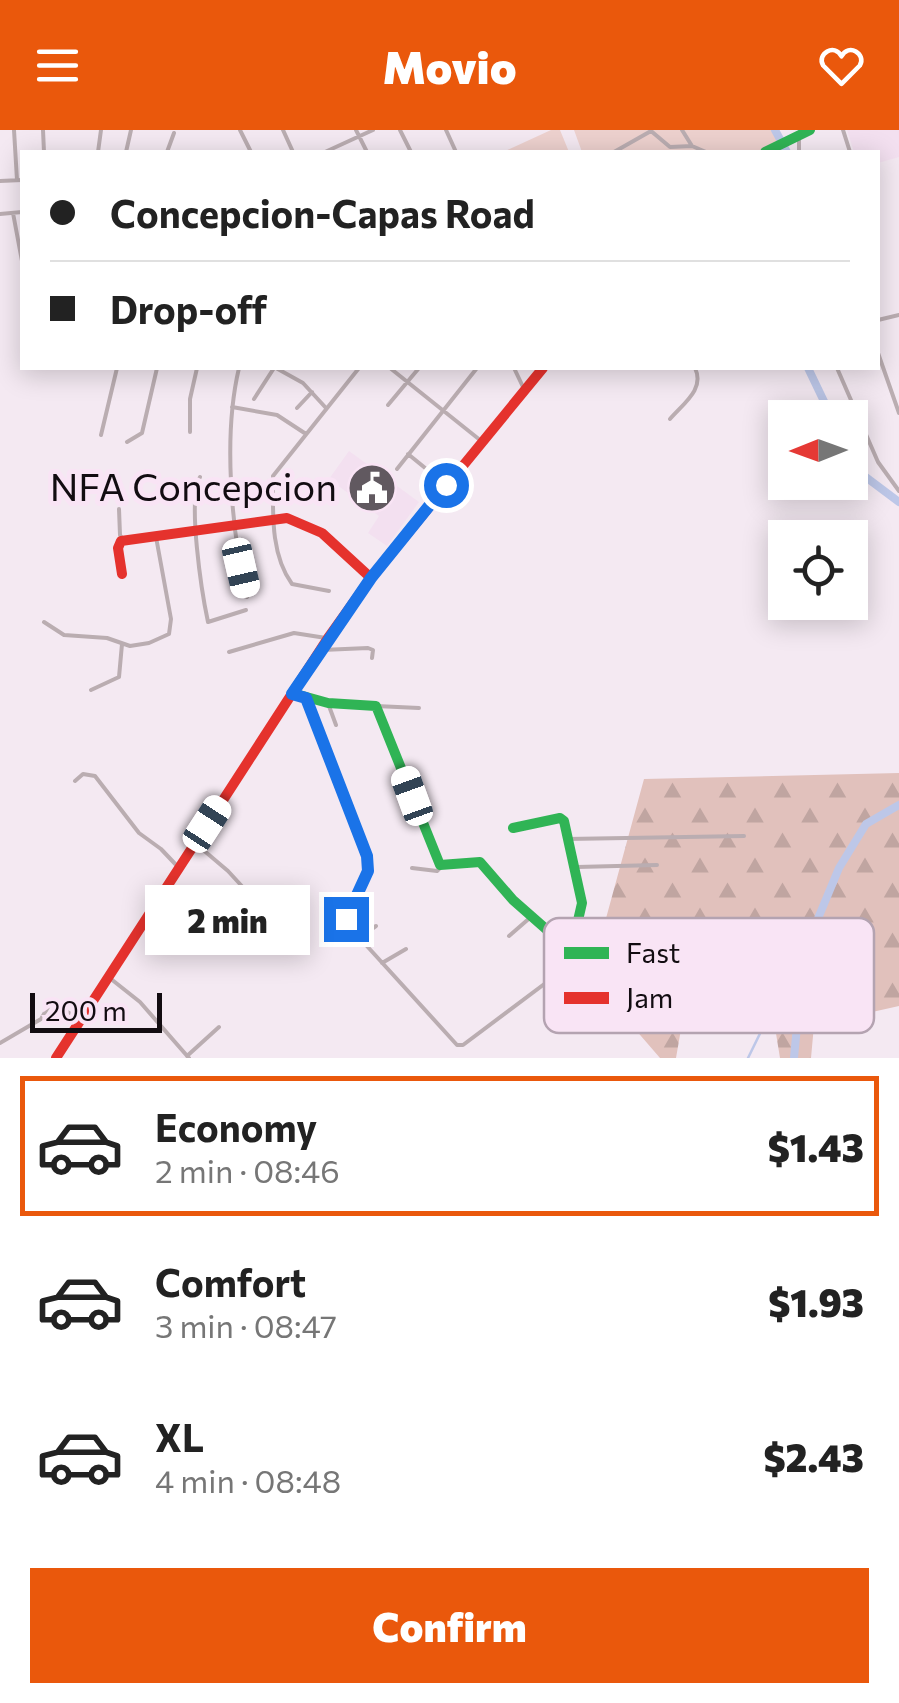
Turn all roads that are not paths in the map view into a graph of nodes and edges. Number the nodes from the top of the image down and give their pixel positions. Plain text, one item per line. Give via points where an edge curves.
1 (14, 130) edge
2 (356, 130) edge
3 (373, 130) edge
4 (682, 130) edge
5 (802, 134) edge
6 (359, 138) junction
7 (692, 146) junction
8 (332, 150) edge
9 (366, 150) edge
10 (618, 150) edge
11 (701, 150) edge
12 (770, 150) edge
13 (20, 180) edge
14 (0, 181) edge
15 (20, 212) edge
16 (13, 213) junction
17 (0, 214) edge
18 (20, 250) edge
19 (880, 359) edge
20 (117, 370) edge
21 (157, 370) edge
22 (197, 370) edge
23 (239, 370) edge
24 (274, 370) edge
25 (279, 370) edge
26 (356, 370) edge
27 (393, 370) edge
28 (416, 370) edge
29 (472, 370) edge
30 (515, 370) edge
31 (541, 370) edge
32 (695, 370) edge
33 (838, 370) edge
34 (408, 380) junction
35 (524, 389) junction
36 (312, 392) junction
37 (254, 400) dead end
38 (388, 405) dead end
39 (230, 406) junction
40 (297, 408) dead end
41 (326, 408) junction
42 (443, 410) junction
43 (899, 412) edge
44 (670, 419) dead end
45 (190, 432) dead end
46 (306, 434) junction
47 (101, 436) dead end
48 (482, 441) junction
49 (127, 442) dead end
50 (408, 454) junction
51 (397, 469) dead end
52 (200, 477) dead end
53 (446, 485) junction
54 (899, 491) edge
55 (118, 509) dead end
56 (273, 518) junction
57 (236, 524) junction
58 (196, 532) junction
59 (156, 537) junction
60 (124, 541) junction
61 (122, 574) dead end
62 (371, 578) junction
63 (329, 591) dead end
64 (248, 597) dead end
65 (246, 610) dead end
66 (44, 622) dead end
67 (328, 638) junction
68 (122, 644) junction
69 (320, 650) junction
70 (229, 652) dead end
71 (372, 658) dead end
72 (92, 690) dead end
73 (292, 694) junction
74 (306, 698) junction
75 (328, 703) junction
76 (376, 706) junction
77 (419, 708) dead end
78 (336, 725) dead end
79 (76, 781) dead end
80 (512, 828) dead end
81 (744, 836) dead end
82 (567, 838) junction
83 (195, 843) junction
84 (657, 865) dead end
85 (442, 866) junction
86 (574, 867) junction
87 (178, 868) junction
88 (412, 868) dead end
89 (250, 894) dead end
90 (532, 916) junction
91 (580, 918) edge
92 (376, 926) dead end
93 (544, 927) edge
94 (509, 936) dead end
95 (359, 938) junction
96 (406, 949) dead end
97 (382, 963) junction
98 (108, 976) junction
99 (544, 984) edge
100 (80, 1020) junction
101 (220, 1027) dead end
102 (0, 1042) edge
103 (188, 1057) edge
104 (56, 1058) edge

1 - 13 street
2 - 6 street
3 - 6 street
4 - 7 street
5 - 12 street
6 - 8 street
6 - 9 street
7 - 10 street via 670,147 651,131
7 - 11 street
13 - 14 street
15 - 16 street
16 - 17 street
16 - 18 street
19 - 43 street
20 - 47 street
21 - 49 street via 142,433
22 - 45 street
23 - 39 street
24 - 37 street
25 - 36 street
26 - 41 street
27 - 34 street
28 - 34 street
29 - 42 street
30 - 35 street
31 - 35 street
32 - 44 street via 697,388
33 - 54 street via 878,462
34 - 38 street
34 - 42 street
35 - 48 street
36 - 40 street
36 - 41 street
39 - 46 street via 276,414
39 - 57 street
41 - 46 street
42 - 48 street
42 - 50 street
46 - 56 street via 273,476
48 - 53 street
50 - 51 street
50 - 53 street
52 - 58 street
53 - 62 street
55 - 60 street
56 - 57 street
56 - 62 street via 302,521
56 - 63 street via 289,581
57 - 58 street
57 - 64 street
58 - 59 street
58 - 65 street via 208,622
59 - 60 street
59 - 68 street via 172,630 149,643
60 - 61 street via 118,545
62 - 67 street
66 - 68 street via 64,635
67 - 69 street
67 - 70 street via 299,633
68 - 72 street via 119,676
69 - 71 street via 368,648
69 - 73 street
73 - 74 street
73 - 83 street
74 - 75 street
74 - 95 street via 367,856 368,871 346,919
75 - 76 street
75 - 78 street
76 - 77 street
76 - 85 street
79 - 87 street via 94,776 139,833
80 - 82 street via 562,819
81 - 82 street
82 - 86 street
83 - 87 street
83 - 89 street
84 - 86 street
85 - 88 street
85 - 90 street via 480,862
86 - 91 street
87 - 98 street
90 - 93 street
90 - 94 street
92 - 95 street
95 - 97 street
96 - 97 street
97 - 99 street via 459,1046
98 - 100 street
98 - 103 street via 136,997
100 - 102 street via 51,1002 41,1019
100 - 104 street
101 - 103 street

